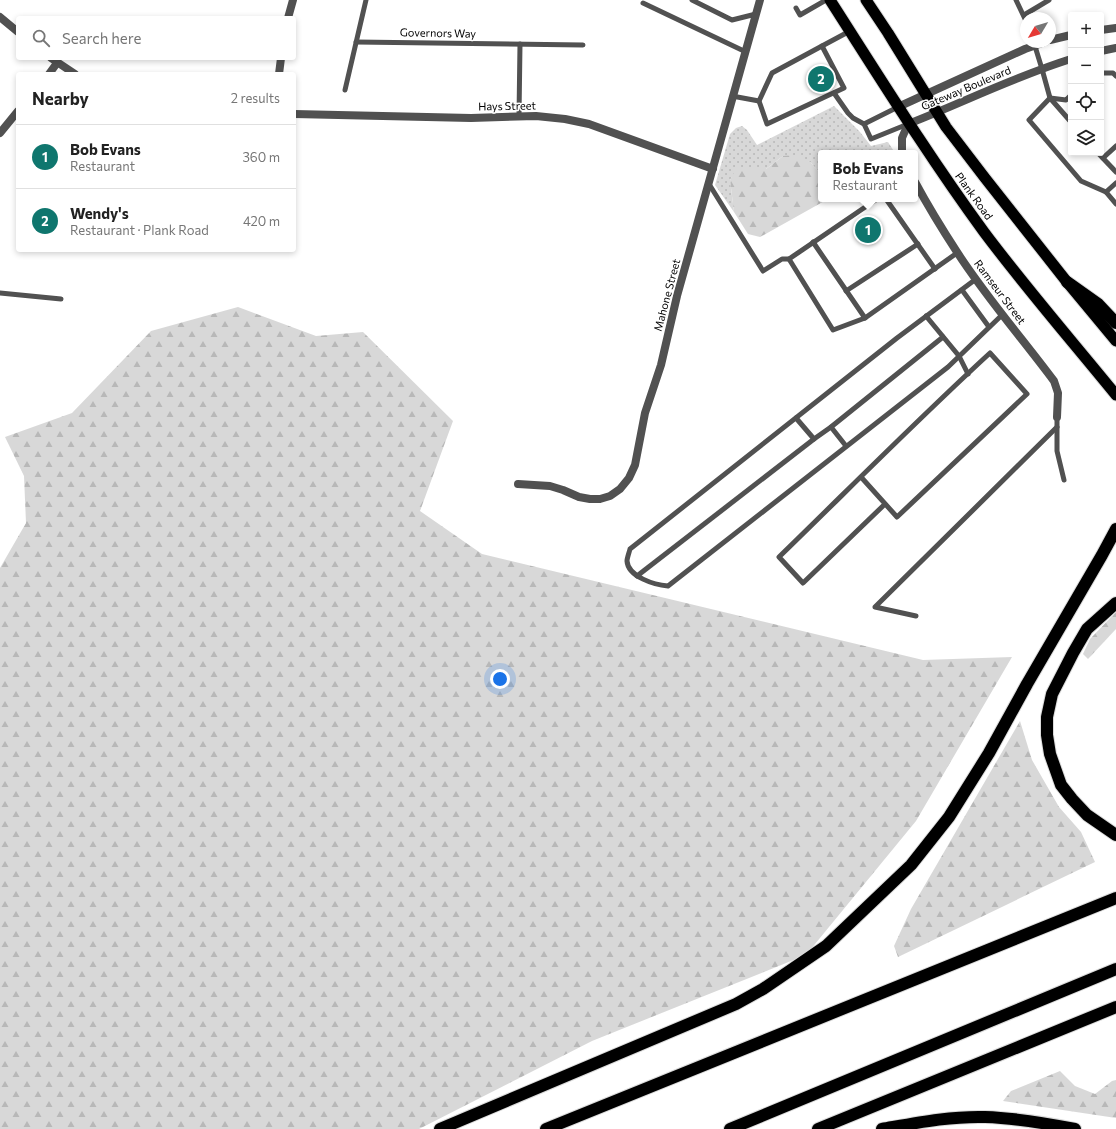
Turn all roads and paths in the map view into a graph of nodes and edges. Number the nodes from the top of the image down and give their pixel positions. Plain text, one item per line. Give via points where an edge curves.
1 (293, 0) edge
2 (366, 0) edge
3 (692, 0) edge
4 (760, 0) edge
5 (826, 0) edge
6 (830, 0) edge
7 (866, 0) edge
8 (1016, 0) edge
9 (1049, 0) edge
10 (643, 3) dead end
11 (796, 8) dead end
12 (1022, 12) edge
13 (1029, 12) edge
14 (756, 14) junction
15 (289, 16) edge
16 (0, 17) edge
17 (1116, 28) edge
18 (16, 30) edge
19 (1104, 30) edge
20 (850, 31) junction
21 (1068, 36) edge
22 (1056, 39) edge
23 (356, 42) junction
24 (520, 44) junction
25 (583, 45) dead end
26 (822, 46) junction
27 (1025, 48) edge
28 (1035, 48) edge
29 (1116, 48) edge
30 (1104, 50) edge
31 (746, 52) junction
32 (281, 60) edge
33 (1068, 60) edge
34 (54, 61) edge
35 (1042, 69) junction
36 (50, 72) edge
37 (72, 72) edge
38 (279, 72) edge
39 (1104, 73) edge
40 (1116, 76) edge
41 (345, 90) dead end
42 (834, 93) junction
43 (926, 94) junction
44 (732, 96) junction
45 (1050, 98) junction
46 (1068, 98) edge
47 (759, 101) junction
48 (898, 107) junction
49 (937, 113) junction
50 (16, 114) edge
51 (296, 114) edge
52 (519, 116) junction
53 (1069, 120) edge
54 (864, 124) junction
55 (908, 124) junction
56 (0, 134) edge
57 (1116, 146) edge
58 (902, 150) edge
59 (1103, 158) joint
60 (713, 169) junction
61 (1116, 172) edge
62 (1116, 183) edge
63 (709, 184) junction
64 (918, 187) edge
65 (1106, 192) junction
66 (872, 202) edge
67 (888, 202) edge
68 (1116, 204) edge
69 (813, 242) junction
70 (918, 244) junction
71 (958, 253) junction
72 (789, 259) junction
73 (935, 269) junction
74 (976, 279) junction
75 (1067, 282) junction
76 (962, 290) junction
77 (846, 291) junction
78 (0, 293) edge
79 (61, 299) dead end
80 (1002, 314) junction
81 (926, 316) junction
82 (865, 318) junction
83 (1116, 323) edge
84 (989, 327) junction
85 (944, 337) junction
86 (1116, 341) edge
87 (959, 356) junction
88 (968, 374) junction
89 (1116, 395) edge
90 (1057, 417) joint
91 (796, 418) junction
92 (831, 426) junction
93 (1057, 428) junction
94 (814, 439) junction
95 (846, 446) junction
96 (861, 477) junction
97 (1064, 480) dead end
98 (518, 484) dead end
99 (885, 504) junction
100 (1116, 529) edge
101 (637, 576) junction
102 (1116, 603) edge
103 (916, 616) dead end
104 (1116, 836) edge
105 (1116, 898) edge
106 (1116, 969) edge
107 (1116, 1007) edge
108 (440, 1129) edge
109 (546, 1129) edge
110 (730, 1129) edge
111 (818, 1129) edge
112 (882, 1129) edge
113 (1075, 1129) edge

1 - 15 street
2 - 23 lane
3 - 14 lane via 732,20
4 - 14 street, Mahone Street
5 - 11 lane via 800,14
6 - 20 highway, Plank Road
7 - 43 highway, Plank Road
8 - 12 lane
9 - 13 lane
10 - 31 lane
14 - 31 street, Mahone Street
16 - 18 street
17 - 19 street
20 - 26 lane
20 - 48 highway, Plank Road
21 - 22 street
23 - 24 lane, Governors Way
23 - 41 lane
24 - 25 lane, Governors Way
24 - 52 lane
26 - 42 lane via 844,88
26 - 47 lane via 772,73
27 - 43 street, Gateway Boulevard
28 - 35 lane
29 - 30 street
31 - 44 street, Mahone Street
32 - 38 street
33 - 35 street, Gateway Boulevard
34 - 36 street
34 - 37 street
35 - 45 lane
35 - 49 street, Gateway Boulevard
39 - 40 lane via 1113,73
42 - 47 lane via 767,124
42 - 54 lane via 848,113
43 - 48 street, Gateway Boulevard
43 - 49 highway, Plank Road
44 - 47 lane
44 - 60 street, Mahone Street
45 - 46 lane
45 - 53 lane
45 - 65 lane via 1029,120 1081,181
48 - 54 lane, Gateway Boulevard
48 - 55 highway, Plank Road
49 - 55 street, Gateway Boulevard
49 - 75 highway, Plank Road
50 - 56 street
51 - 52 street, Hays Street via 471,118
52 - 60 street, Hays Street via 565,119 589,124
54 - 55 lane, Gateway Boulevard via 871,139
55 - 58 street via 902,138
55 - 89 highway, Plank Road via 1002,256
57 - 59 lane
59 - 61 lane
60 - 63 street, Mahone Street
62 - 65 lane
63 - 72 lane via 762,271 782,259
63 - 98 street, Mahone Street via 677,296 661,365 645,413 635,465 629,478 620,489 600,499 579,497 550,486
64 - 71 street, Ramseur Street
65 - 68 lane
66 - 69 lane
67 - 70 lane
69 - 72 lane
69 - 77 lane
70 - 73 lane
70 - 77 lane
71 - 73 lane
71 - 74 street, Ramseur Street
72 - 82 lane via 833,330
73 - 82 lane
74 - 76 lane
74 - 80 street, Ramseur Street
75 - 83 highway via 1098,304
75 - 86 highway, Plank Road
76 - 81 lane
76 - 84 lane
77 - 82 lane
78 - 79 lane
80 - 84 lane
80 - 90 street, Ramseur Street via 1054,381 1058,393
81 - 85 lane
81 - 91 lane
84 - 87 lane
85 - 87 lane
85 - 92 lane
87 - 88 lane
87 - 95 lane
88 - 96 lane
88 - 99 lane via 990,353 1027,394 898,517
90 - 93 lane
91 - 94 lane
91 - 101 lane via 630,549 627,562 632,573
92 - 94 lane
92 - 95 lane
93 - 97 lane via 1057,451
93 - 103 lane via 875,608
94 - 101 lane
95 - 101 lane via 668,586 655,585
96 - 99 lane
96 - 99 lane via 779,557 803,583
100 - 108 highway via 989,753 949,817 911,865 826,946 763,989 736,1004
102 - 104 highway via 1087,629 1052,694 1047,717 1047,735 1050,754 1062,785 1087,815
105 - 109 highway
106 - 110 highway
107 - 111 highway
112 - 113 highway via 932,1120 984,1117

